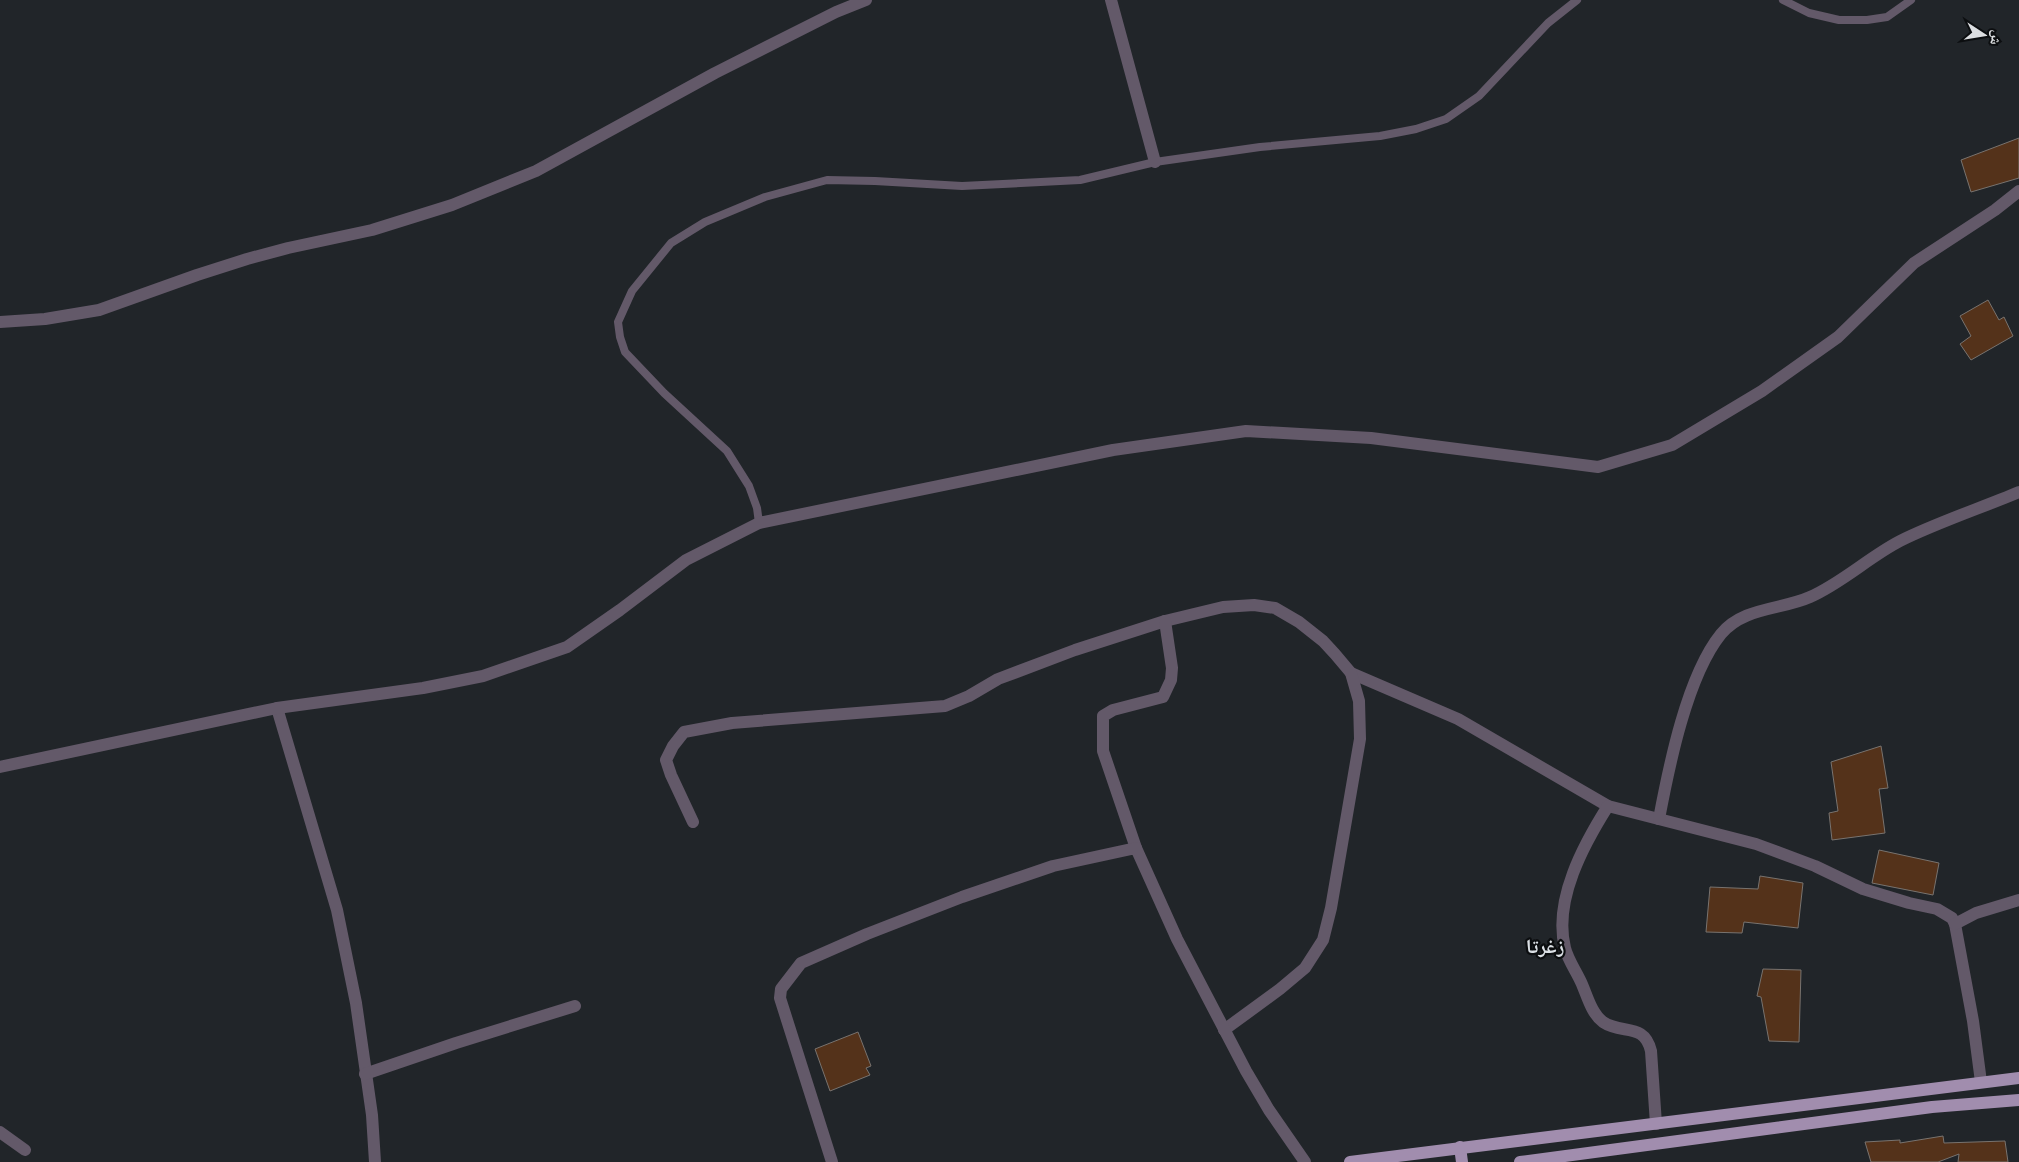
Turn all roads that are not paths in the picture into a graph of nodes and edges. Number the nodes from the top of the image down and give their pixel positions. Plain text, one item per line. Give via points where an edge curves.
1 (866, 0) edge
2 (1111, 0) edge
3 (1577, 0) edge
4 (1783, 0) edge
5 (1911, 0) edge
6 (1155, 162) junction
7 (2019, 191) edge
8 (0, 322) edge
9 (2019, 492) edge
10 (759, 523) junction
11 (1164, 622) junction
12 (1351, 673) junction
13 (278, 708) junction
14 (0, 767) edge
15 (1608, 806) junction
16 (1659, 819) junction
17 (693, 822) dead end
18 (1136, 848) junction
19 (2019, 900) edge
20 (1955, 924) junction
21 (575, 1006) dead end
22 (1224, 1030) junction
23 (365, 1074) junction
24 (2019, 1078) edge
25 (1981, 1082) junction
26 (2019, 1100) edge
27 (1656, 1124) junction
28 (0, 1132) edge
29 (1460, 1148) junction
30 (25, 1150) dead end
31 (375, 1162) edge
32 (832, 1162) edge
33 (1305, 1162) edge
34 (1350, 1162) edge
35 (1462, 1162) edge
36 (1520, 1162) edge

1 - 8 street via 706,78 536,171 452,205 372,230 247,260 99,310
2 - 6 street
3 - 6 lane via 1548,23 1479,96 1446,119 1380,136
4 - 5 lane via 1809,13 1839,20 1867,20 1887,16
6 - 10 lane via 1080,180 1006,185 827,180 766,197 705,222 671,243 632,291 618,322 620,337 625,352 727,451 749,486
7 - 10 street via 1914,263 1838,338 1762,391 1672,445 1598,467 1371,438 1246,432 1113,450
9 - 16 street via 1900,541 1812,596 1743,617 1722,633 1708,651 1690,697 1670,764
10 - 13 street via 686,560 567,647 483,676 423,688
11 - 12 street via 1223,607 1254,605 1275,608 1323,640
11 - 17 street via 998,679 945,706 732,722 684,732 672,746 666,760
11 - 18 street via 1172,668 1171,680 1163,697 1113,710 1103,716 1102,751
12 - 15 street via 1458,719
12 - 22 street via 1359,701 1360,739 1323,940 1305,968
13 - 14 street
13 - 23 street via 337,910 356,1002
15 - 16 street
15 - 27 street via 1577,860 1564,909 1565,947 1600,1020 1639,1033 1648,1040
16 - 20 street via 1756,844 1815,866 1863,889 1937,909 1952,918
18 - 22 street via 1177,939
18 - 32 street via 1053,866 962,896 801,963 781,989 780,998
19 - 20 street via 1976,913
20 - 25 street
21 - 23 street
22 - 33 street via 1269,1110
23 - 31 street
24 - 25 main road
25 - 27 main road
26 - 36 main road via 1932,1107
27 - 29 main road
28 - 30 street
29 - 34 main road
29 - 35 main road

